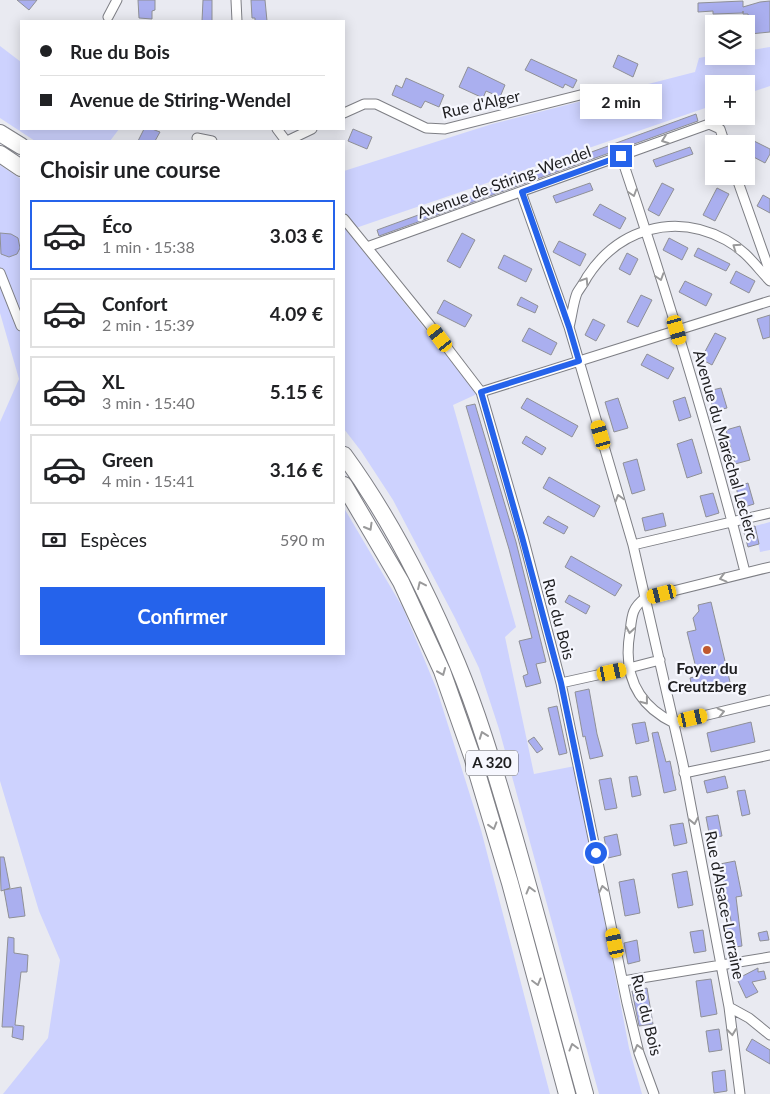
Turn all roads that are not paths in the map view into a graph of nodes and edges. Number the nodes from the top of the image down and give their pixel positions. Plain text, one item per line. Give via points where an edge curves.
1 (117, 0) edge
2 (236, 0) edge
3 (108, 17) dead end
4 (237, 20) edge
5 (600, 90) dead end
6 (345, 113) edge
7 (277, 130) edge
8 (310, 130) edge
9 (0, 133) edge
10 (722, 135) edge
11 (197, 138) dead end
12 (207, 140) edge
13 (285, 140) edge
14 (288, 140) edge
15 (20, 145) edge
16 (0, 154) edge
17 (621, 156) junction
18 (20, 167) edge
19 (739, 185) edge
20 (522, 192) junction
21 (345, 220) edge
22 (646, 230) junction
23 (367, 248) junction
24 (770, 272) edge
25 (0, 273) edge
26 (770, 281) edge
27 (770, 301) edge
28 (20, 323) edge
29 (569, 327) junction
30 (677, 330) junction
31 (579, 361) junction
32 (481, 392) junction
33 (345, 456) edge
34 (345, 487) edge
35 (770, 513) edge
36 (732, 522) junction
37 (632, 545) junction
38 (770, 567) edge
39 (745, 572) junction
40 (645, 598) junction
41 (660, 660) junction
42 (629, 668) junction
43 (561, 683) junction
44 (770, 700) edge
45 (674, 722) junction
46 (770, 755) edge
47 (684, 773) junction
48 (770, 957) edge
49 (721, 964) junction
50 (622, 981) junction
51 (729, 1007) junction
52 (770, 1035) edge
53 (566, 1094) edge
54 (585, 1094) edge
55 (654, 1094) edge
56 (740, 1094) edge

1 - 3 street
2 - 4 street
5 - 6 street, Rue d'Alger via 445,129 426,128 376,104 364,104
7 - 13 street
8 - 14 street
9 - 15 highway
10 -> 17 street, Avenue de Stiring-Wendel via 720,129 710,124
11 - 12 street
16 - 18 highway
17 - 20 street, Avenue de Stiring-Wendel
17 -> 22 street, Avenue du Maréchal Leclerc
19 - 24 street
20 - 23 street, Avenue de Stiring-Wendel
20 - 29 street, Rue d'Alsace-Lorraine
21 - 23 street, Rue du Bois
26 -> 22 street via 748,255 714,234 669,225
29 -> 22 street via 577,294 596,264 616,245
22 -> 30 street, Avenue du Maréchal Leclerc
23 - 32 street, Rue du Bois
25 - 28 street
27 - 30 street
29 - 31 street, Rue d'Alsace-Lorraine
30 - 31 street
30 - 36 street, Avenue du Maréchal Leclerc
31 - 32 street
37 -> 31 street, Rue d'Alsace-Lorraine
32 - 43 street, Rue du Bois
54 -> 33 highway, A 320 via 526,876 489,752 458,664 417,575
34 -> 53 highway, A 320 via 401,582 442,671 472,756 510,883
35 - 36 street
36 - 37 street
36 - 39 street, Avenue du Maréchal Leclerc
37 - 40 street, Rue d'Alsace-Lorraine
38 - 39 street
39 -> 40 street
40 - 41 street, Rue d'Alsace-Lorraine
40 -> 42 street via 636,605 632,617
41 - 42 street
41 - 45 street, Rue d'Alsace-Lorraine
42 - 43 street
42 -> 45 street via 647,705
50 -> 43 street, Rue du Bois
45 -> 44 street
45 - 47 street, Rue d'Alsace-Lorraine
46 - 47 street
47 -> 49 street, Rue d'Alsace-Lorraine
48 - 49 street
49 - 50 street
49 - 51 street, Rue d'Alsace-Lorraine
55 -> 50 street, Rue du Bois via 639,1053
51 - 52 street
51 -> 56 street, Rue d'Alsace-Lorraine

